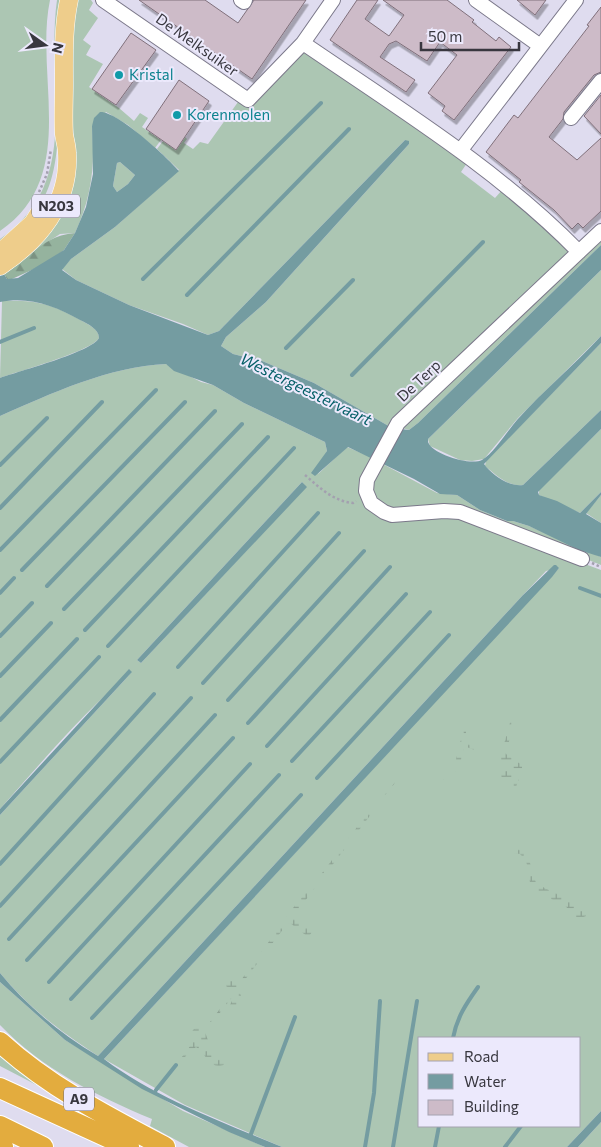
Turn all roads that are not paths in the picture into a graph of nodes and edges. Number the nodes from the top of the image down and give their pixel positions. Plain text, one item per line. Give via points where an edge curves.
1 (69, 0) edge
2 (103, 0) edge
3 (241, 0) edge
4 (245, 0) edge
5 (333, 0) edge
6 (476, 0) edge
7 (576, 0) edge
8 (303, 43) junction
9 (540, 45) junction
10 (601, 81) edge
11 (571, 118) dead end
12 (460, 151) junction
13 (601, 232) edge
14 (579, 252) junction
15 (2, 258) edge
16 (582, 559) dead end
17 (0, 1042) edge
18 (0, 1088) edge
19 (0, 1126) edge
20 (43, 1147) edge
21 (129, 1147) edge
22 (165, 1147) edge

1 - 15 main road, N203 via 65,28 65,178 55,209 41,233
2 - 8 street, De Melksuiker via 248,100
3 - 4 street
5 - 8 street
6 - 9 street
7 - 9 street
8 - 12 street
9 - 12 street
10 - 11 street
12 - 14 street via 548,220
13 - 14 street, De Terp
14 - 16 street, De Terp via 398,423 370,473 366,491 371,503 392,515 460,512
17 - 22 highway, A9 via 22,1062 75,1097
18 - 21 highway, A9
19 - 20 highway

